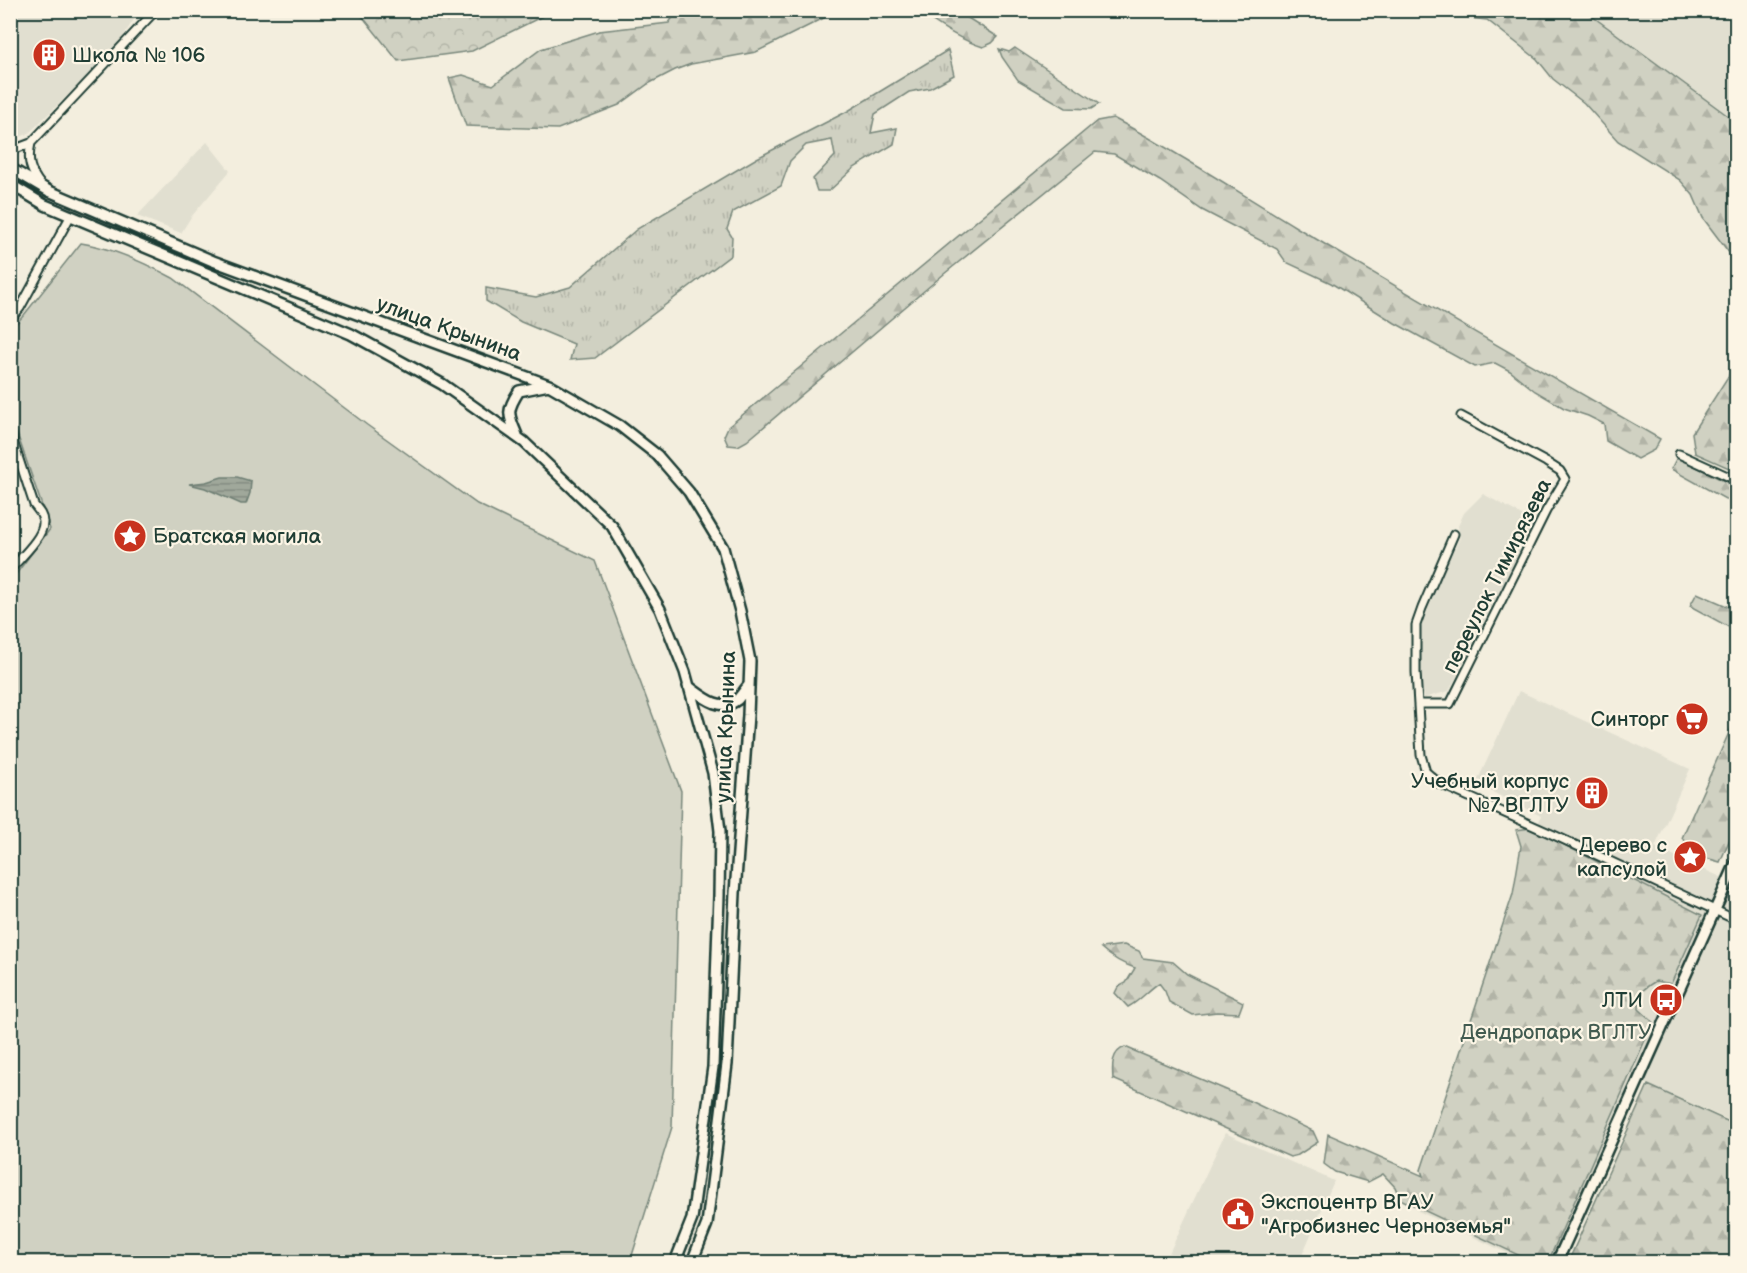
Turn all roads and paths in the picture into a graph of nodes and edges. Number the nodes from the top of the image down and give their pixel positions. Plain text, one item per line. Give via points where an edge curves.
1 (152, 13) edge
2 (31, 143) junction
3 (10, 151) edge
4 (10, 168) edge
5 (10, 184) edge
6 (43, 187) junction
7 (71, 215) junction
8 (10, 320) edge
9 (549, 385) junction
10 (1461, 416) dead end
11 (10, 432) edge
12 (517, 437) junction
13 (1679, 453) dead end
14 (1737, 480) edge
15 (1454, 534) dead end
16 (10, 570) edge
17 (749, 685) junction
18 (688, 686) junction
19 (1418, 704) junction
20 (1737, 864) edge
21 (1716, 912) junction
22 (1737, 920) edge
23 (675, 1263) edge
24 (692, 1263) edge
25 (1557, 1263) edge

1 - 2 street
2 - 3 street
2 - 6 street via 32,173
4 - 6 main road, улица Крынина
5 - 7 main road, улица Крынина
6 - 9 main road, улица Крынина via 213,261
7 - 8 street
7 - 12 main road, улица Крынина via 351,334 442,384
9 - 12 main road via 519,391 510,406
9 - 17 main road, улица Крынина via 620,426 657,455 689,492 723,548 750,661
10 - 19 street, переулок Тимирязева via 1546,462 1565,478 1450,704
11 - 16 street via 43,523 41,533
12 - 18 main road, улица Крынина via 612,526 660,609
13 - 14 street
15 - 19 street via 1416,625
17 - 18 main road via 736,701 723,706
17 - 24 main road, улица Крынина via 727,1064 707,1224
18 - 23 main road, улица Крынина via 713,773 720,831 719,896 713,1067 692,1219
19 - 21 street via 1421,755 1426,772 1440,784
20 - 21 main road
21 - 22 street
21 - 25 main road

